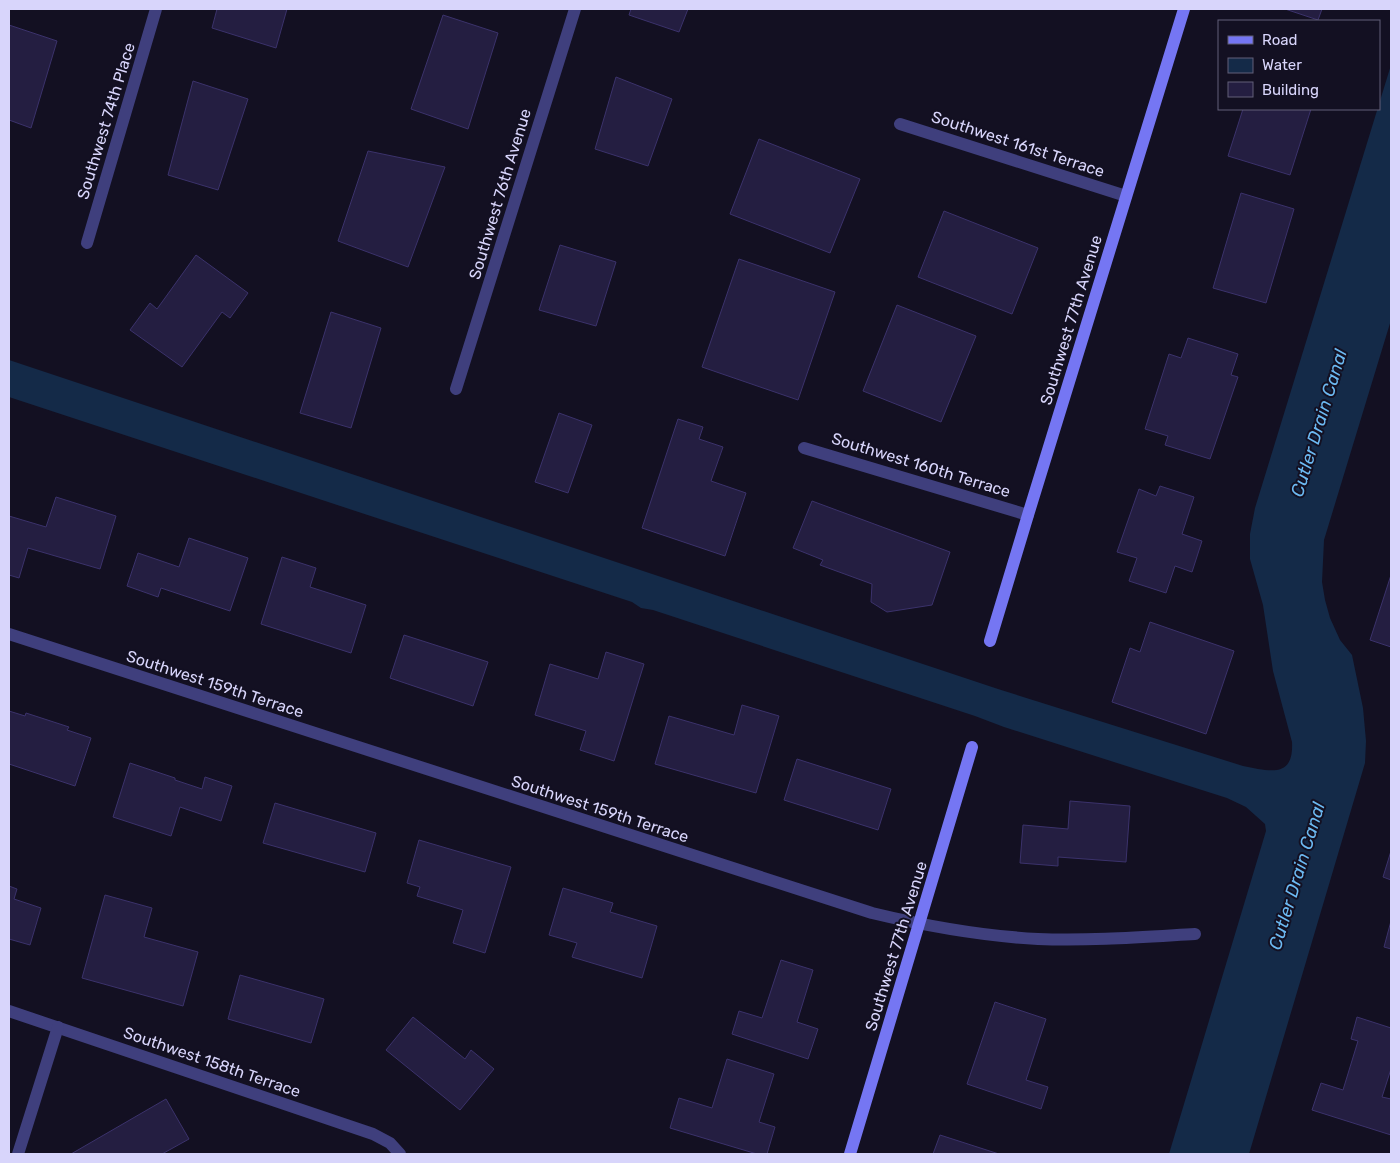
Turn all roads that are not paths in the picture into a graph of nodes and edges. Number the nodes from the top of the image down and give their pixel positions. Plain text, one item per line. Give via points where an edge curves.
1 (156, 9) edge
2 (575, 9) edge
3 (1184, 9) edge
4 (900, 124) dead end
5 (1126, 196) junction
6 (86, 243) dead end
7 (456, 389) dead end
8 (804, 448) dead end
9 (1028, 515) junction
10 (9, 634) edge
11 (990, 641) dead end
12 (972, 747) dead end
13 (919, 924) junction
14 (1195, 934) dead end
15 (9, 1011) edge
16 (58, 1027) junction
17 (18, 1154) edge
18 (400, 1154) edge
19 (850, 1154) edge

1 - 6 street, Southwest 74th Place
2 - 7 street, Southwest 76th Avenue
3 - 5 street, Southwest 77th Avenue
4 - 5 street, Southwest 161st Terrace
5 - 9 street, Southwest 77th Avenue
8 - 9 street, Southwest 160th Terrace
9 - 11 street, Southwest 77th Avenue
10 - 13 street, Southwest 159th Terrace via 872,913
12 - 13 street, Southwest 77th Avenue
13 - 14 street, Southwest 159th Terrace via 1038,939
13 - 19 street, Southwest 77th Avenue
15 - 16 street, Southwest 158th Terrace
16 - 17 street
16 - 18 street, Southwest 158th Terrace via 373,1134 390,1143

